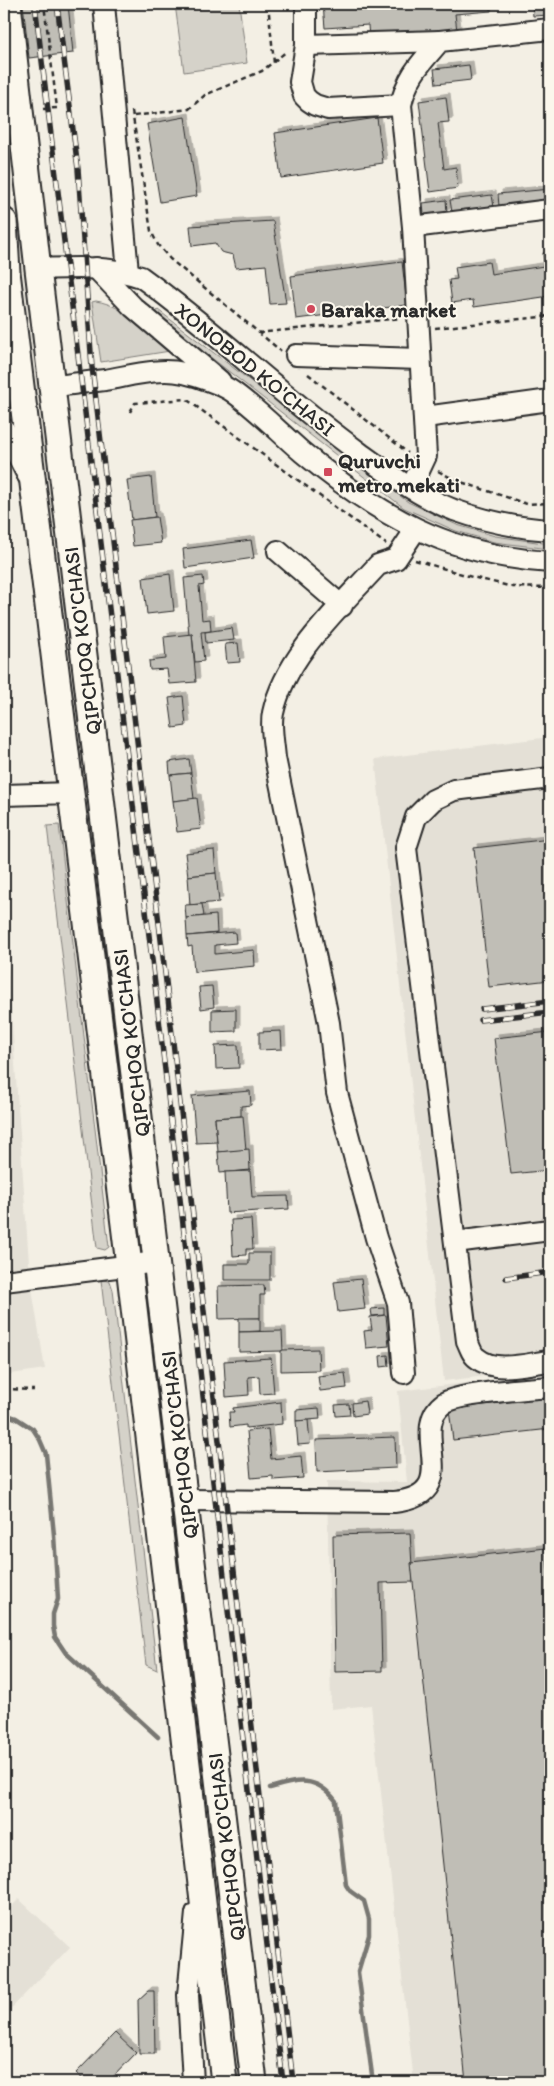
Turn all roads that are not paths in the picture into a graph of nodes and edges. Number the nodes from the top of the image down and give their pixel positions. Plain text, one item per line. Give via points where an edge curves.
1 (8, 4) edge
2 (104, 4) edge
3 (306, 4) edge
4 (550, 29) edge
5 (440, 41) junction
6 (306, 45) junction
7 (401, 106) junction
8 (550, 210) edge
9 (413, 227) junction
10 (4, 232) edge
11 (96, 268) junction
12 (38, 269) junction
13 (7, 272) junction
14 (128, 272) junction
15 (296, 355) dead end
16 (420, 359) junction
17 (52, 386) junction
18 (22, 390) junction
19 (232, 391) junction
20 (550, 400) edge
21 (424, 417) junction
22 (4, 429) edge
23 (33, 485) junction
24 (411, 488) junction
25 (416, 529) junction
26 (550, 530) edge
27 (278, 551) dead end
28 (550, 562) edge
29 (342, 606) junction
30 (550, 778) edge
31 (71, 793) junction
32 (4, 795) edge
33 (550, 1230) edge
34 (454, 1242) junction
35 (157, 1262) junction
36 (130, 1265) junction
37 (4, 1281) edge
38 (550, 1361) edge
39 (404, 1373) dead end
40 (550, 1387) edge
41 (186, 1500) junction
42 (207, 1679) junction
43 (178, 1682) junction
44 (198, 1861) junction
45 (193, 2082) edge
46 (224, 2082) edge
47 (254, 2082) edge

1 - 12 main road, QIPCHOQ KO'CHASI
2 - 14 street
3 - 6 street
4 - 5 street
5 - 6 street
5 - 7 street via 409,78
6 - 7 street via 300,82 304,96 315,105 328,109
7 - 9 street
8 - 9 street
9 - 16 street
10 - 13 main road, QIPCHOQ KO'CHASI
11 - 12 street, XONOBOD KO'CHASI
11 - 14 street, XONOBOD KO'CHASI
11 - 19 street via 133,307
12 - 13 main road
12 - 17 main road, QIPCHOQ KO'CHASI
13 - 18 main road, QIPCHOQ KO'CHASI
14 - 24 street, XONOBOD KO'CHASI via 155,287 330,431
15 - 16 street
16 - 21 street
17 - 18 main road
17 - 19 street, XONOBOD KO'CHASI via 137,373 168,372 182,373
17 - 35 main road, QIPCHOQ KO'CHASI
18 - 23 main road, QIPCHOQ KO'CHASI
19 - 25 street, XONOBOD KO'CHASI via 328,472
20 - 21 street
21 - 24 street via 426,456
22 - 23 street
23 - 31 main road, QIPCHOQ KO'CHASI
24 - 26 street, XONOBOD KO'CHASI via 453,509 486,520
25 - 28 street, XONOBOD KO'CHASI via 434,538 504,558
25 - 29 street via 396,559 378,565
27 - 29 street
29 - 39 street via 297,656 281,684 272,715 275,758 329,1023 337,1093 376,1238 398,1303
30 - 34 street via 454,790 433,800 416,817 406,848
31 - 32 street
31 - 36 main road, QIPCHOQ KO'CHASI
33 - 34 street
34 - 38 street via 467,1341 476,1358 488,1365 509,1366
35 - 36 street
35 - 41 main road, QIPCHOQ KO'CHASI
36 - 37 street
36 - 43 main road, QIPCHOQ KO'CHASI
40 - 41 street via 459,1398 442,1405 430,1426 434,1461 432,1477 424,1490 410,1499 394,1502
41 - 42 main road, QIPCHOQ KO'CHASI
42 - 43 main road
42 - 47 main road, QIPCHOQ KO'CHASI
43 - 44 main road, QIPCHOQ KO'CHASI
44 - 45 street via 196,1935 188,1996
44 - 46 main road, QIPCHOQ KO'CHASI

